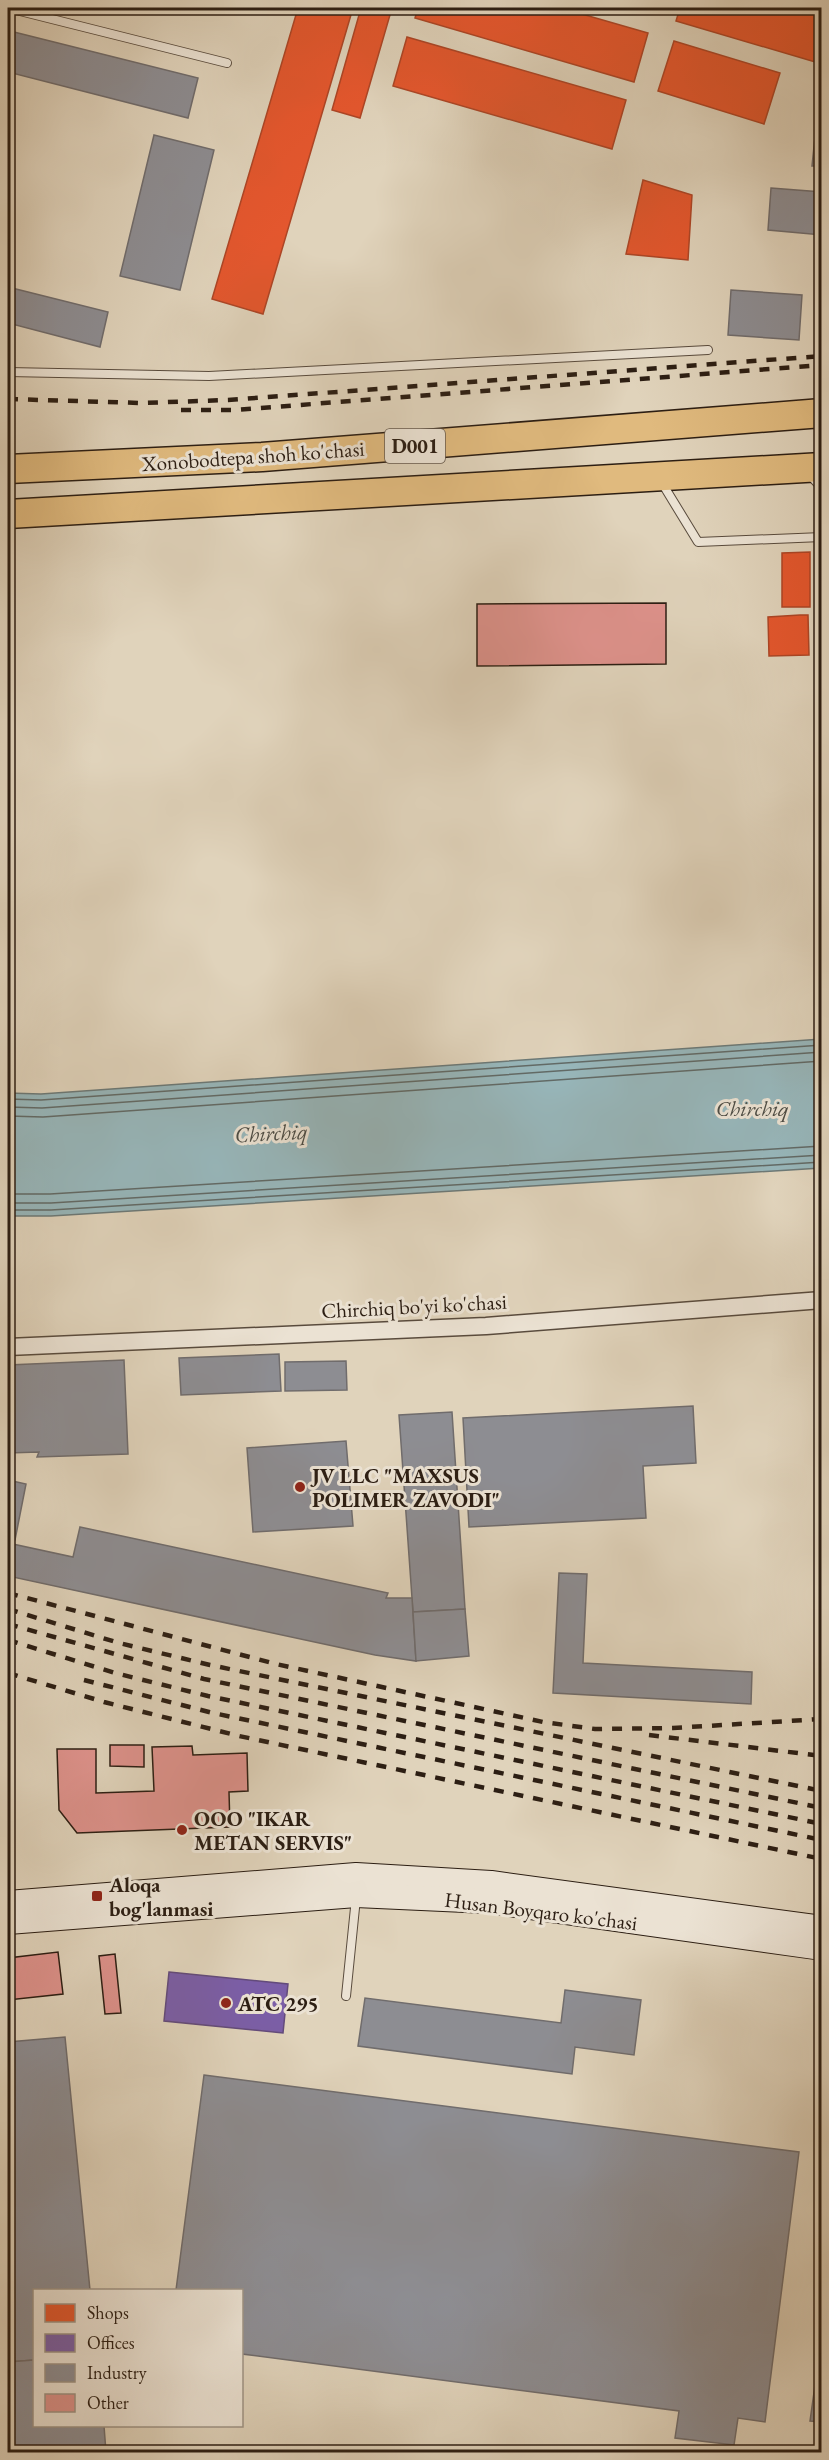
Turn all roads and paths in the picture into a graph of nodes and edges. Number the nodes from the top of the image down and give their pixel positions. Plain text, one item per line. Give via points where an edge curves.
1 (8, 8) edge
2 (226, 63) dead end
3 (708, 350) dead end
4 (8, 372) edge
5 (822, 412) edge
6 (8, 469) edge
7 (657, 475) junction
8 (816, 475) edge
9 (8, 514) edge
10 (822, 537) edge
11 (822, 1300) edge
12 (8, 1347) edge
13 (356, 1885) junction
14 (8, 1903) edge
15 (8, 1922) edge
16 (822, 1928) edge
17 (822, 1948) edge
18 (346, 1996) dead end

1 - 2 lane
3 - 4 lane via 210,376
5 - 6 highway, Xonobodtepa shoh ko'chasi / D001 via 273,456
7 - 8 highway, Xonobodtepa shoh ko'chasi / D001
7 - 9 highway, Xonobodtepa shoh ko'chasi / D001
7 - 10 lane via 698,542
11 - 12 street, Chirchiq bo'yi ko'chasi via 486,1326
13 - 14 main road, Husan Boyqaro ko'chasi
13 - 15 main road, Husan Boyqaro ko'chasi
13 - 16 main road, Husan Boyqaro ko'chasi via 491,1883
13 - 17 main road, Husan Boyqaro ko'chasi
13 - 18 lane

